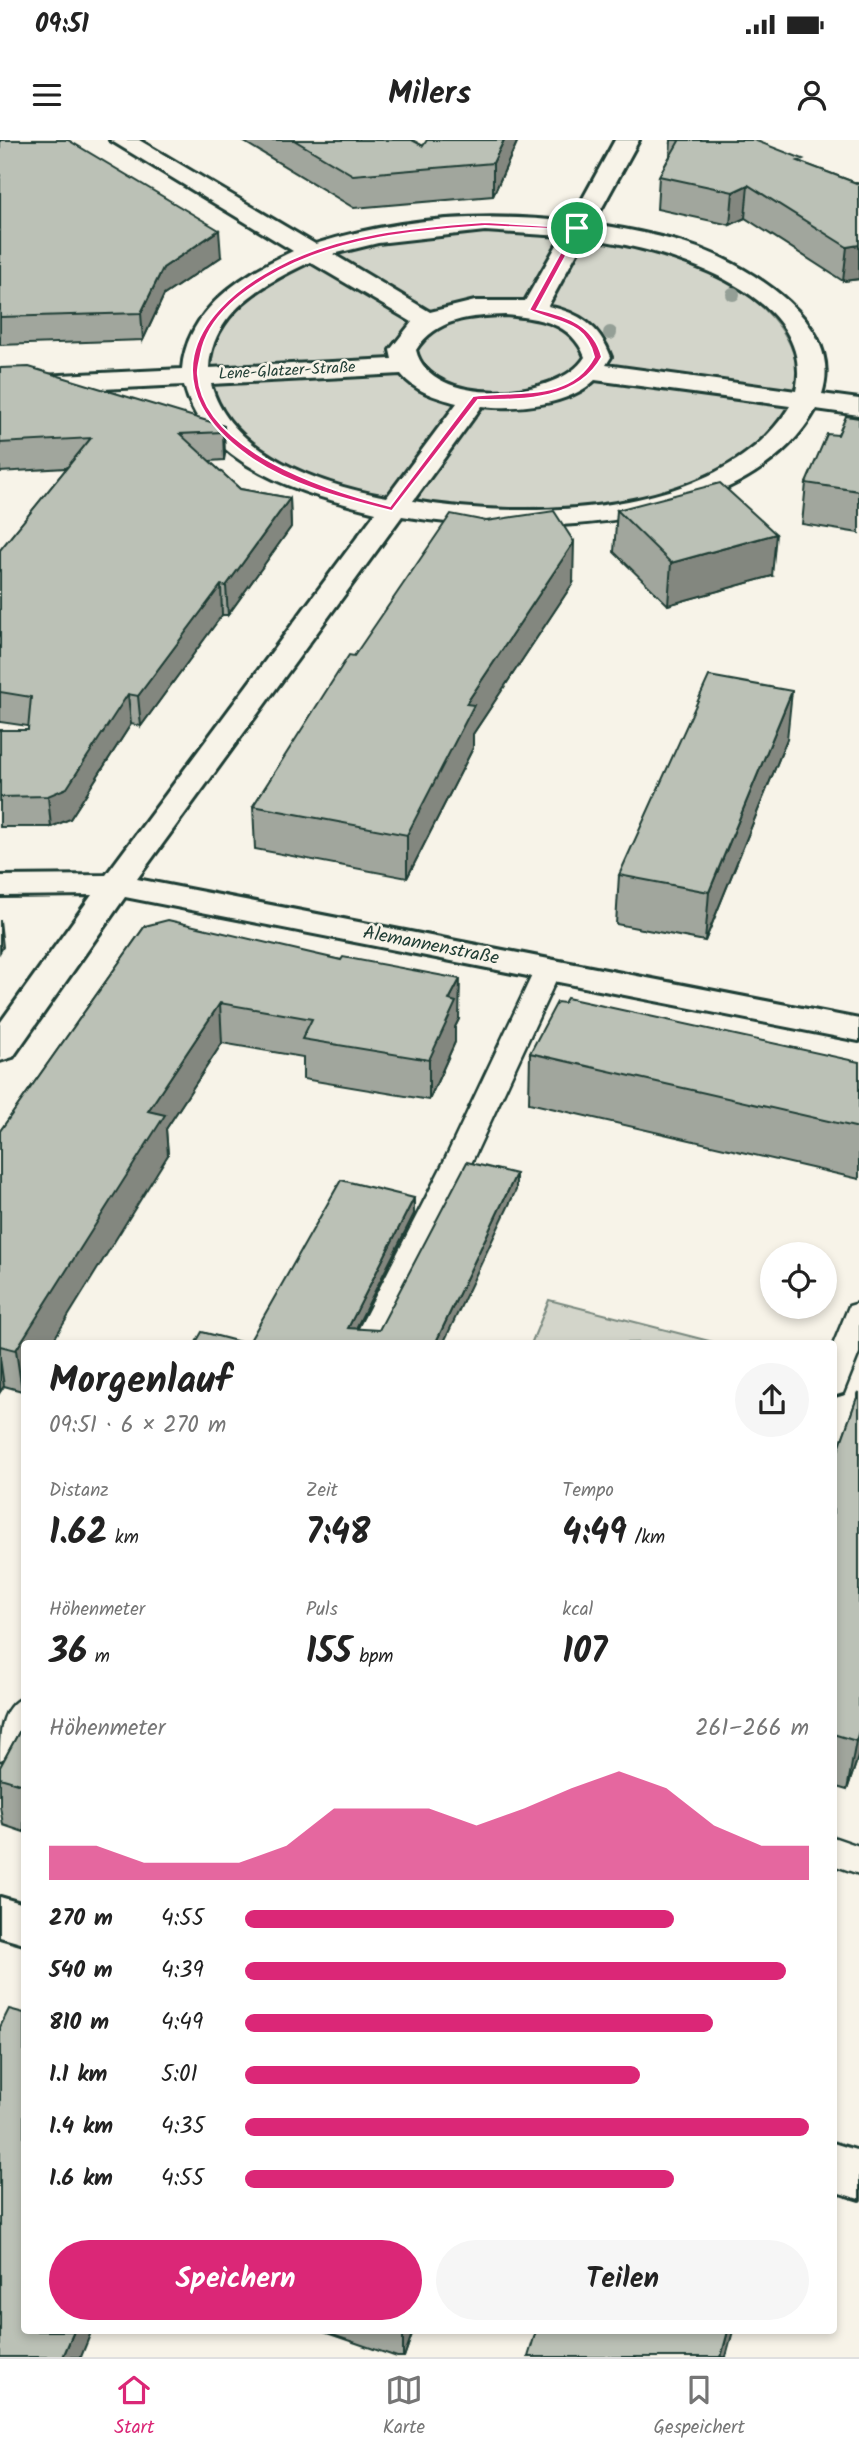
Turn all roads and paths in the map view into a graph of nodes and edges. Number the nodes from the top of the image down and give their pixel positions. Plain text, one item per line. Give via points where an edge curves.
1 (122, 140) edge
2 (627, 140) edge
3 (577, 228) junction
4 (315, 253) junction
5 (533, 310) junction
6 (428, 321) junction
7 (407, 366) junction
8 (590, 371) junction
9 (194, 375) junction
10 (0, 386) edge
11 (475, 397) junction
12 (809, 400) junction
13 (859, 407) edge
14 (392, 509) junction
15 (116, 885) junction
16 (0, 886) edge
17 (548, 969) junction
18 (859, 1030) edge
19 (0, 1049) edge
20 (859, 1313) edge
21 (367, 1340) edge
22 (837, 1374) edge
23 (21, 1715) edge
24 (0, 1747) edge
25 (837, 1852) edge
26 (859, 1860) edge
27 (0, 1917) edge
28 (21, 1923) edge
29 (837, 2169) edge
30 (859, 2175) edge

1 - 4 street
2 - 3 street
3 - 4 street via 485,224 418,229
3 - 5 street
3 - 12 street via 640,240 696,258 740,278 773,300 794,322 809,349 814,377
4 - 6 street
4 - 9 street via 240,292 215,316 199,344
5 - 6 street via 477,308
5 - 8 street via 582,328 594,342 598,357
6 - 7 street via 410,334 403,349
7 - 9 street, Lene-Glatzer-Straße
7 - 11 street via 426,382
8 - 11 street via 576,383 531,397
8 - 12 street
9 - 10 street, Lene-Glatzer-Straße
9 - 14 street via 202,401 221,429 251,454 296,479
11 - 14 street
12 - 13 street
12 - 14 street via 786,436 747,466 708,485 648,504 534,519 467,518
14 - 15 street
15 - 16 street, Alemannenstraße
15 - 17 street, Alemannenstraße
15 - 19 street
17 - 18 street, Alemannenstraße
17 - 21 lane via 454,1170
20 - 22 lane
23 - 24 lane
25 - 26 lane
27 - 28 street
29 - 30 street

